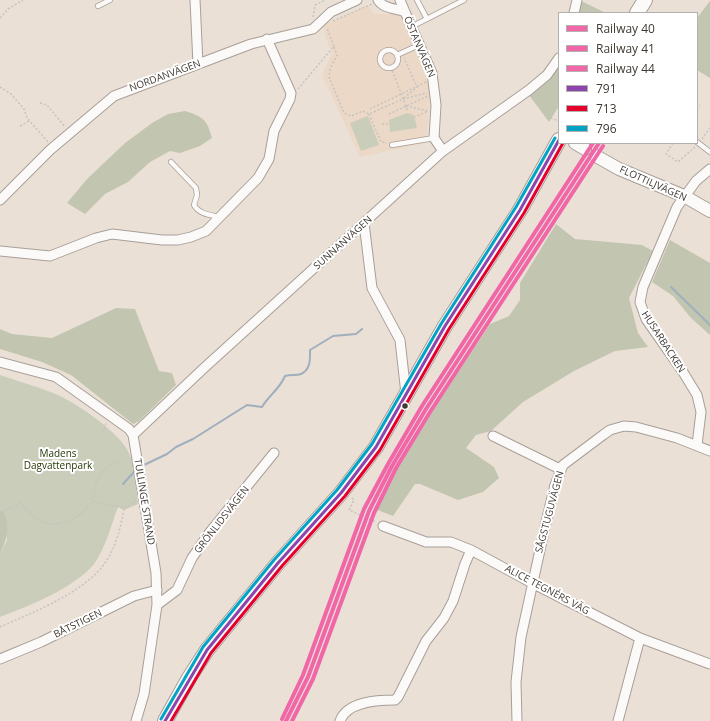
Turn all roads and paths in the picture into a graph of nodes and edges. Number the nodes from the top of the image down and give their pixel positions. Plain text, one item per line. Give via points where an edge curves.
1 (22, 0) edge
2 (110, 0) edge
3 (195, 0) edge
4 (326, 0) edge
5 (357, 0) edge
6 (377, 0) edge
7 (400, 0) edge
8 (417, 0) edge
9 (464, 0) edge
10 (577, 0) edge
11 (645, 0) edge
12 (98, 6) dead end
13 (405, 12) junction
14 (574, 12) edge
15 (638, 12) edge
16 (0, 18) edge
17 (427, 19) junction
18 (332, 22) dead end
19 (326, 25) dead end
20 (411, 27) junction
21 (313, 29) junction
22 (267, 39) junction
23 (419, 45) junction
24 (334, 47) dead end
25 (399, 54) junction
26 (558, 59) edge
27 (198, 64) junction
28 (390, 67) junction
29 (433, 79) junction
30 (417, 87) junction
31 (0, 88) edge
32 (529, 90) junction
33 (291, 93) junction
34 (401, 94) junction
35 (403, 98) junction
36 (40, 103) dead end
37 (700, 105) dead end
38 (406, 106) junction
39 (698, 108) edge
40 (370, 109) dead end
41 (408, 112) dead end
42 (369, 114) junction
43 (389, 114) dead end
44 (415, 117) dead end
45 (558, 119) edge
46 (28, 120) junction
47 (382, 124) dead end
48 (389, 124) dead end
49 (20, 126) dead end
50 (710, 128) edge
51 (70, 133) junction
52 (434, 138) junction
53 (558, 142) edge
54 (698, 142) edge
55 (390, 144) joint
56 (576, 144) edge
57 (672, 144) edge
58 (696, 144) edge
59 (54, 147) junction
60 (443, 151) junction
61 (710, 152) edge
62 (171, 162) dead end
63 (710, 169) edge
64 (684, 196) junction
65 (0, 200) edge
66 (710, 211) edge
67 (219, 217) junction
68 (364, 223) junction
69 (0, 251) edge
70 (0, 362) edge
71 (406, 394) junction
72 (111, 416) junction
73 (103, 433) dead end
74 (133, 435) junction
75 (493, 436) dead end
76 (697, 445) junction
77 (710, 451) edge
78 (274, 453) dead end
79 (117, 461) dead end
80 (560, 469) junction
81 (143, 497) junction
82 (352, 498) dead end
83 (92, 501) junction
84 (124, 508) junction
85 (383, 526) joint
86 (0, 533) edge
87 (471, 550) junction
88 (532, 583) junction
89 (157, 590) junction
90 (157, 605) junction
91 (0, 627) edge
92 (640, 638) junction
93 (0, 659) edge
94 (710, 664) edge
95 (136, 721) edge
96 (166, 721) edge
97 (340, 721) edge
98 (517, 721) edge
99 (618, 721) edge

1 - 16 path
2 - 12 lane
3 - 27 street
4 - 21 path via 315,5
5 - 21 street via 331,12
6 - 13 street, ÖSTANVÄGEN via 384,6
6 - 18 path
7 - 13 street, ÖSTANVÄGEN
8 - 17 lane
9 - 17 lane
10 - 14 street
11 - 15 main road
13 - 20 street, ÖSTANVÄGEN
17 - 20 lane
19 - 33 path via 334,46 296,91
20 - 23 street, ÖSTANVÄGEN
21 - 22 street, NORDANVÄGEN
22 - 27 street, NORDANVÄGEN
22 - 33 street
23 - 25 lane
23 - 29 street, ÖSTANVÄGEN
24 - 42 path via 337,55 329,77 344,113 351,116 363,111
25 - 28 lane via 397,63
25 - 28 lane via 390,50 382,54 381,62
25 - 30 path
26 - 32 street, SUNNANVÄGEN via 547,75
27 - 51 street, NORDANVÄGEN via 118,94
28 - 34 path
29 - 30 path
29 - 52 street, ÖSTANVÄGEN via 436,105
30 - 34 path
30 - 35 path
31 - 46 path via 11,94 24,109
32 - 45 path via 546,114 554,120
32 - 60 street, SUNNANVÄGEN
33 - 67 street via 274,131 265,167 258,178
34 - 35 path
34 - 40 path
35 - 38 path
35 - 38 path via 429,92 429,95
35 - 42 path
36 - 51 path via 47,105
37 - 39 path
38 - 41 path
38 - 43 path
38 - 44 path via 428,111
42 - 55 path via 382,142
46 - 49 path
46 - 59 path
47 - 48 path
50 - 54 path
51 - 59 street, NORDANVÄGEN
52 - 55 lane
52 - 60 street
53 - 71 main road via 520,210 445,326
54 - 61 lane
56 - 64 street, FLOTTILJVÄGEN via 619,169
57 - 58 path via 666,154 678,162
59 - 65 street, NORDANVÄGEN
60 - 68 street, SUNNANVÄGEN
62 - 67 lane via 196,188 196,209
63 - 64 street, HUSARBACKEN
64 - 66 street, FLOTTILJVÄGEN
64 - 76 street, HUSARBACKEN via 642,287 640,302 646,319 697,395 701,412
67 - 69 street via 206,230 178,240 112,234 50,256
68 - 71 street via 372,288 400,340
68 - 74 street, SUNNANVÄGEN
70 - 72 street via 56,377
71 - 96 main road via 361,467 207,650
72 - 73 path
72 - 74 street
74 - 81 street, TULLINGE STRAND
75 - 80 street
76 - 77 street, SÅGSTUGUVÄGEN
76 - 80 street, SÅGSTUGUVÄGEN via 636,427 624,426 610,430
78 - 90 street, GRÖNLIDSVÄGEN via 210,532 192,558 177,590
79 - 83 path via 98,478
80 - 88 street, SÅGSTUGUVÄGEN
81 - 84 path
81 - 89 street, TULLINGE STRAND
82 - 85 path via 353,502 348,510
83 - 84 path
83 - 86 path via 76,516 59,524 48,524 38,520 20,503 3,511
84 - 91 path via 121,527 108,558 100,569 60,598
85 - 87 street, ALICE TEGNÉRS VÄG via 426,542 451,542
87 - 88 street, ALICE TEGNÉRS VÄG
87 - 97 street via 454,601 426,640 398,697 395,700 365,702 342,716
88 - 92 street, ALICE TEGNÉRS VÄG
88 - 98 street, SÅGSTUGUVÄGEN via 518,656
89 - 90 street, TULLINGE STRAND
89 - 93 street, BÅTSTIGEN via 134,596 41,642
90 - 95 street, TULLINGE STRAND via 144,694
92 - 94 street, ALICE TEGNÉRS VÄG
92 - 99 street

